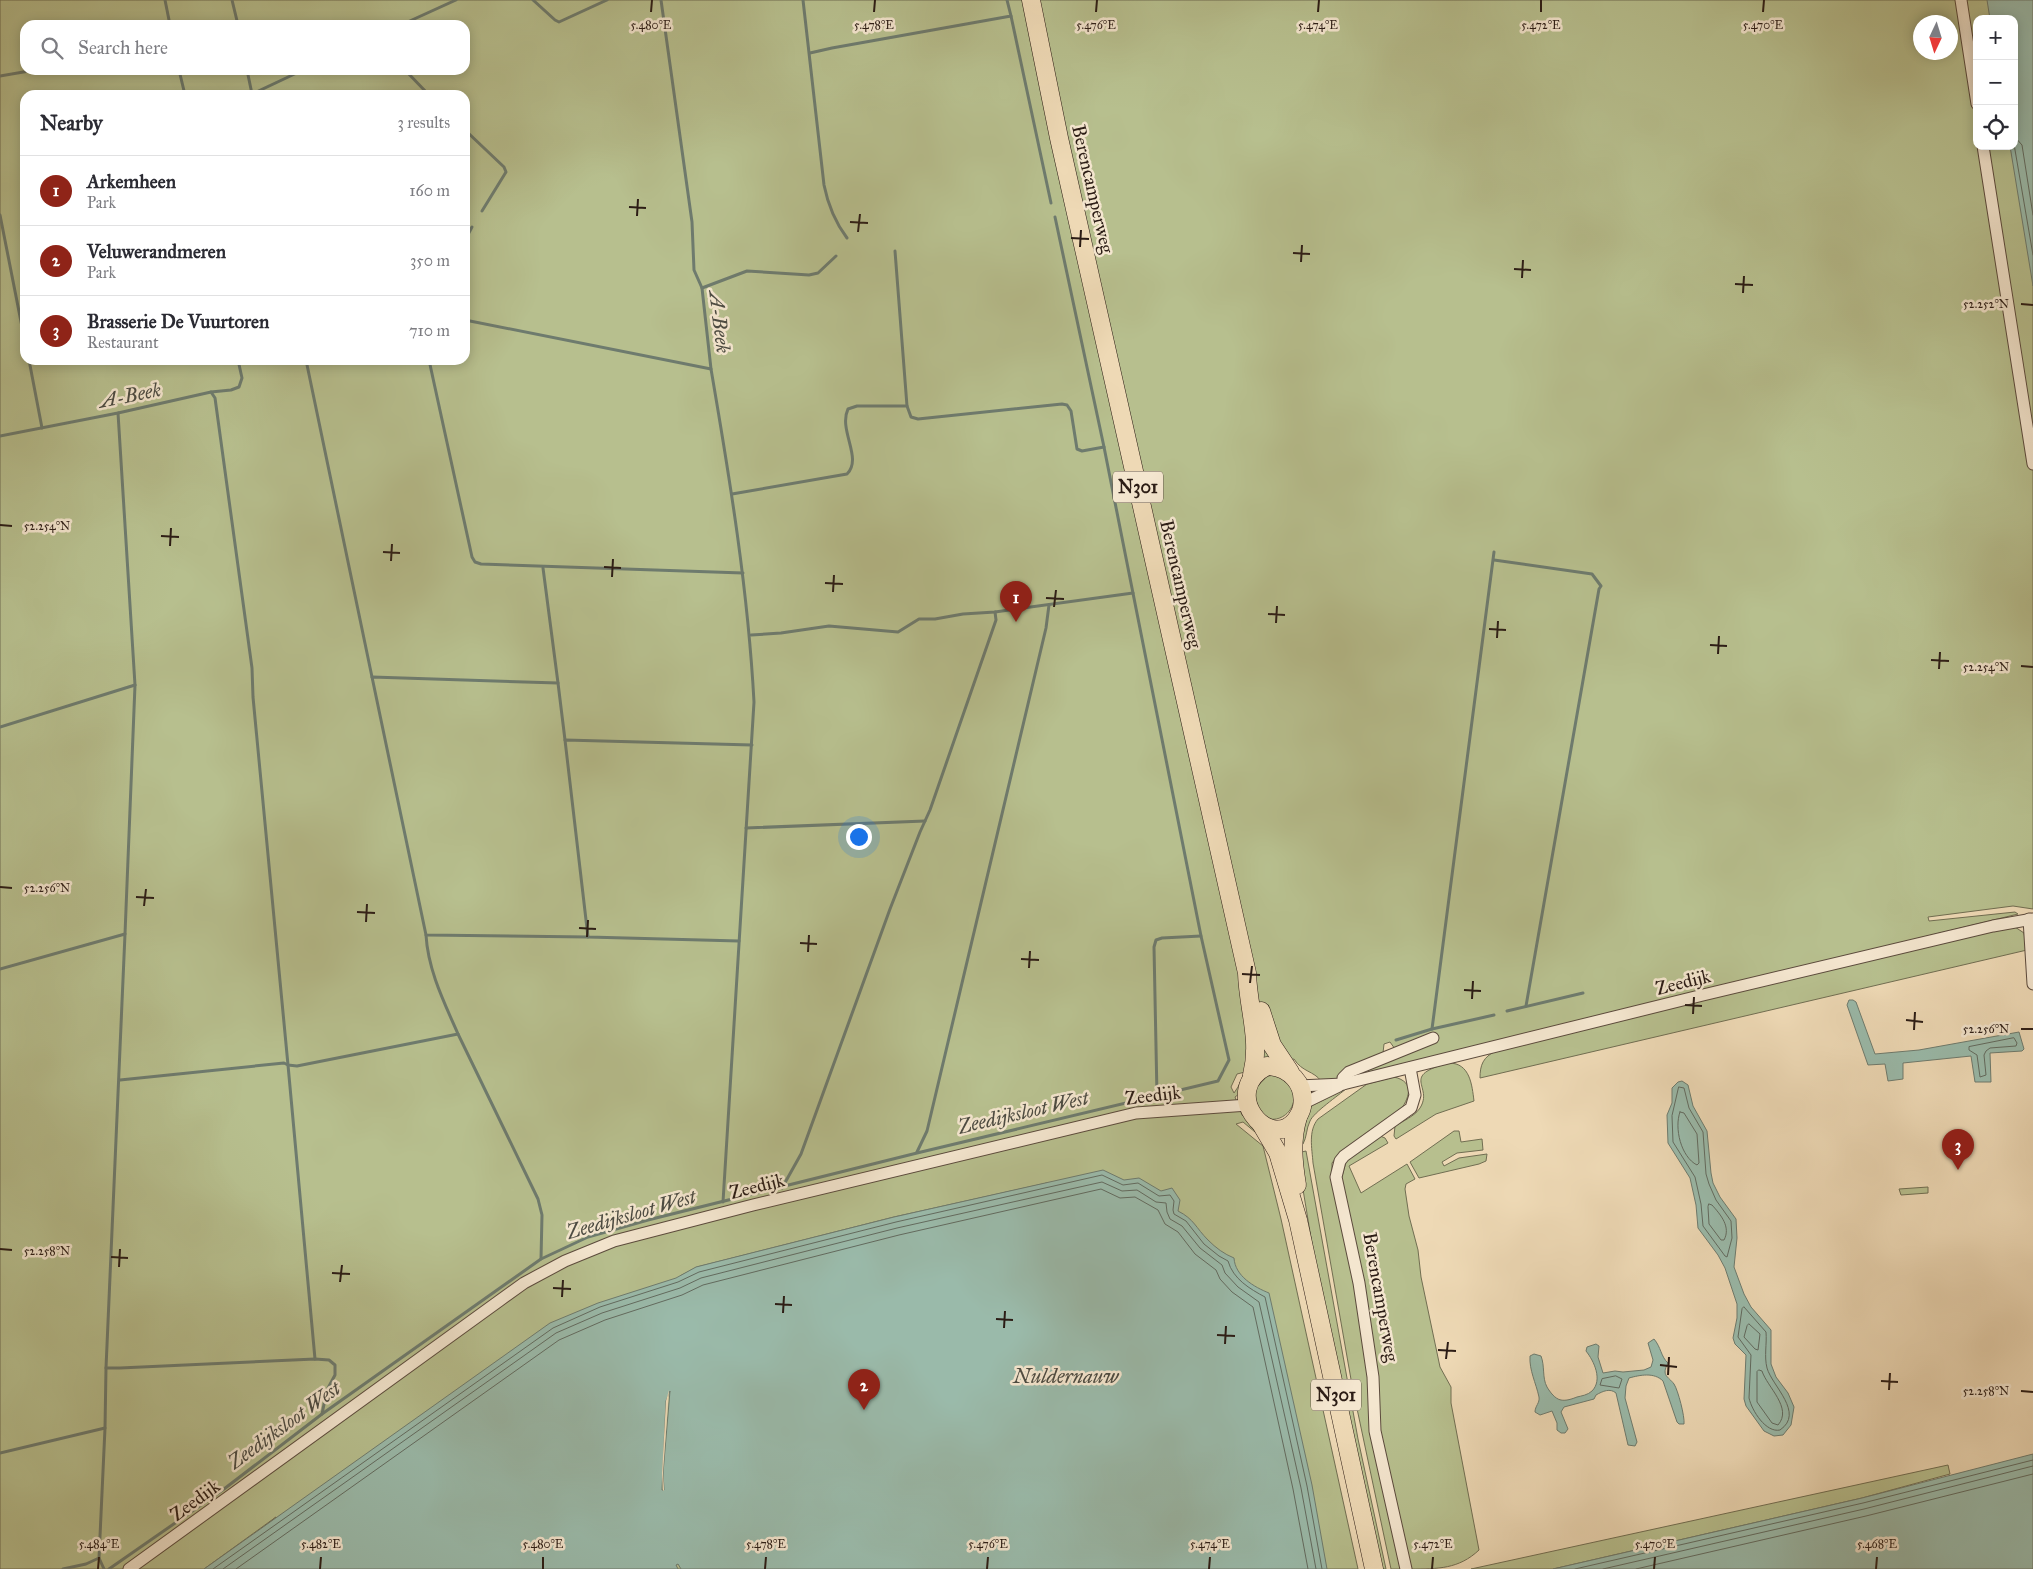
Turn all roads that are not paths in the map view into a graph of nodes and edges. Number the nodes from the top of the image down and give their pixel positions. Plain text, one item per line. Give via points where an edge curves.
1 (1031, 0) edge
2 (1961, 0) edge
3 (1973, 78) edge
4 (1984, 150) edge
5 (2033, 464) edge
6 (2031, 919) edge
7 (1247, 973) junction
8 (2033, 984) edge
9 (1433, 1038) dead end
10 (1410, 1068) junction
11 (1252, 1075) junction
12 (1295, 1080) junction
13 (1343, 1084) junction
14 (1248, 1105) junction
15 (1300, 1111) junction
16 (1262, 1124) junction
17 (1298, 1220) junction
18 (130, 1569) edge
19 (1374, 1569) edge
20 (1406, 1569) edge

1 - 7 main road, Berencamperweg / N301
2 - 3 street
4 - 5 street
6 - 8 street
6 - 10 street, Zeedijk via 1712,992
7 - 11 main road, Berencamperweg / N301 via 1257,1049
7 - 12 main road, Berencamperweg / N301 via 1272,1045
9 - 13 street, Zeedijk via 1348,1072
10 - 13 street, Zeedijk
10 - 20 street, Berencamperweg via 1415,1095 1411,1108 1344,1156 1337,1167 1336,1177 1359,1283 1373,1377 1375,1431
11 - 12 main road via 1267,1066 1280,1066
11 - 14 main road via 1247,1091
12 - 13 street, Zeedijk
12 - 15 main road via 1302,1094
13 - 15 street, Zeedijk
14 - 16 main road
14 - 18 street, Zeedijk via 1136,1113 752,1205 614,1241 573,1257 524,1283
15 - 16 main road via 1291,1125 1282,1129 1271,1129
15 - 17 main road, N301 via 1293,1133
16 - 17 main road, N301 via 1278,1153
17 - 19 main road, N301

